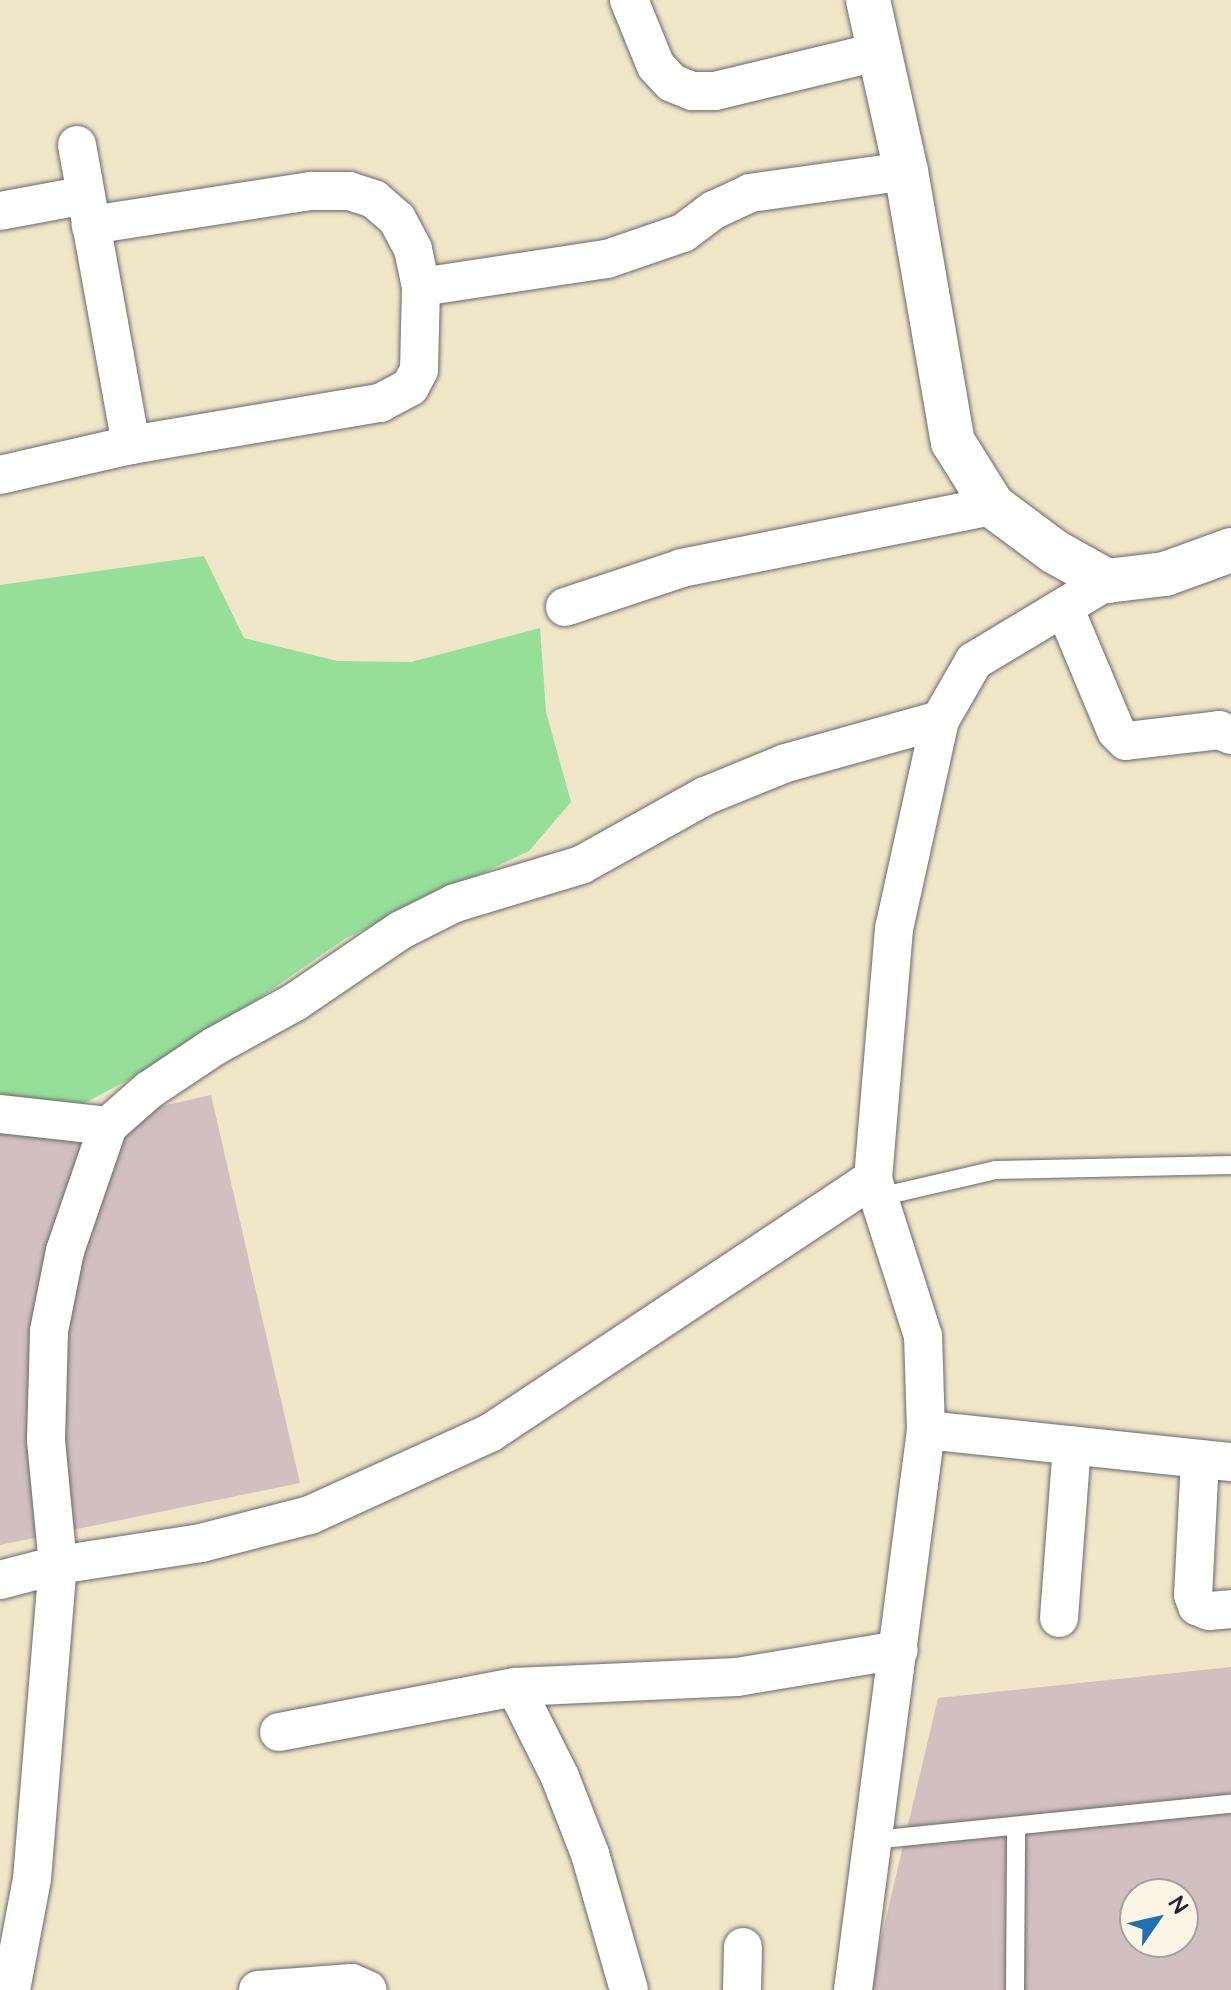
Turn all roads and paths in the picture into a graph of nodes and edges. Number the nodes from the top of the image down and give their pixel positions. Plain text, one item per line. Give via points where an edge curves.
1 (629, 0) edge
2 (868, 0) edge
3 (882, 51) junction
4 (77, 145) dead end
5 (906, 171) junction
6 (88, 210) junction
7 (0, 211) edge
8 (421, 287) junction
9 (131, 445) junction
10 (0, 475) edge
11 (993, 506) junction
12 (1231, 550) edge
13 (1107, 581) junction
14 (565, 607) dead end
15 (1064, 607) junction
16 (940, 720) junction
17 (1231, 735) edge
18 (0, 1114) edge
19 (108, 1126) junction
20 (1231, 1165) edge
21 (876, 1188) junction
22 (926, 1430) junction
23 (1072, 1445) junction
24 (1216, 1460) edge
25 (58, 1565) junction
26 (0, 1580) edge
27 (1231, 1609) edge
28 (1059, 1618) dead end
29 (899, 1650) junction
30 (515, 1687) junction
31 (279, 1732) dead end
32 (1231, 1804) edge
33 (1016, 1827) junction
34 (874, 1840) junction
35 (743, 1947) dead end
36 (11, 1990) edge
37 (258, 1990) edge
38 (368, 1990) edge
39 (629, 1990) edge
40 (742, 1990) edge
41 (853, 1990) edge
42 (1015, 1990) edge

1 - 3 street via 656,66 672,83 692,91 715,91
2 - 3 street
3 - 5 street
4 - 6 street
5 - 8 street via 750,193 683,233 607,259
5 - 11 street via 953,442
6 - 7 street
6 - 8 street via 349,191 374,199 397,219 413,249
6 - 9 street
8 - 9 street via 419,370 395,399
9 - 10 street
11 - 13 street via 1055,552
11 - 14 street via 682,568
12 - 13 street via 1165,574
13 - 15 street
15 - 16 street via 974,661
15 - 17 street via 1116,731 1126,741 1219,730
16 - 19 street via 786,763 705,796 581,865 455,903 401,930 295,1002 189,1063
16 - 21 street via 894,929
18 - 19 street
19 - 25 street via 65,1251 49,1331 46,1440
20 - 21 lane via 996,1170
21 - 22 street via 923,1336
21 - 25 street via 490,1433 310,1515 201,1543
22 - 23 street
22 - 29 street
23 - 24 street
23 - 28 street
24 - 27 street via 1193,1595 1197,1606 1209,1611
25 - 26 street
25 - 36 street via 32,1879
29 - 30 street via 737,1677
29 - 34 street
30 - 31 street
30 - 39 street via 560,1777 590,1854
32 - 33 lane
33 - 34 lane
33 - 42 lane
34 - 41 street
35 - 40 street
37 - 38 street via 352,1983

